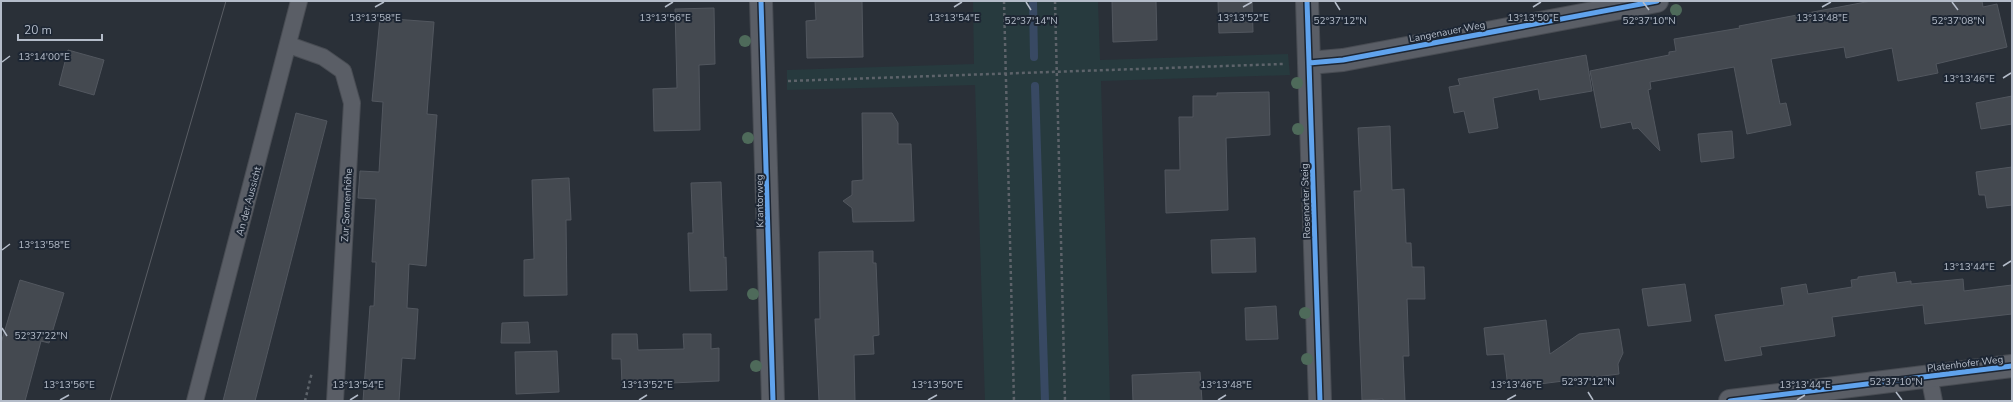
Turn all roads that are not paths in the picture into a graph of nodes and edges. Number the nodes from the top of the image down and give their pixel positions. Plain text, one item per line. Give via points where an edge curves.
1 (299, 1) edge
2 (760, 1) edge
3 (1307, 1) edge
4 (1657, 1) edge
5 (288, 45) junction
6 (1310, 63) junction
7 (2012, 366) edge
8 (1929, 376) junction
9 (195, 401) edge
10 (335, 401) edge
11 (773, 401) edge
12 (1320, 401) edge
13 (1730, 401) edge
14 (1934, 401) edge

1 - 5 lane, An der Aussicht
2 - 11 street, Krantorweg
3 - 6 street, Rosenorter Steig
4 - 6 street, Langenauer Weg via 1343,60
5 - 9 lane, An der Aussicht
5 - 10 lane, Zur Sonnenhöhe via 323,57 343,71 352,103
6 - 12 street, Rosenorter Steig
7 - 8 street, Platenhofer Weg
8 - 13 street, Platenhofer Weg
8 - 14 lane

